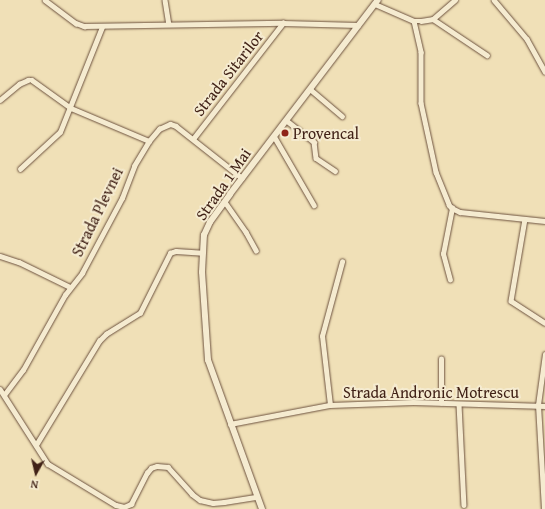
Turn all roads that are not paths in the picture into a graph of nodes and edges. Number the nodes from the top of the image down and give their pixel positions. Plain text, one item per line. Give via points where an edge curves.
1 (46, 0) edge
2 (165, 0) edge
3 (455, 0) edge
4 (494, 0) edge
5 (377, 2) edge
6 (433, 19) junction
7 (414, 21) junction
8 (169, 24) junction
9 (283, 24) junction
10 (358, 25) junction
11 (102, 27) junction
12 (487, 55) dead end
13 (545, 71) edge
14 (310, 89) junction
15 (0, 100) edge
16 (71, 108) junction
17 (342, 116) dead end
18 (286, 120) junction
19 (274, 136) junction
20 (193, 139) junction
21 (149, 141) junction
22 (20, 169) dead end
23 (335, 171) dead end
24 (242, 178) junction
25 (225, 202) junction
26 (314, 205) dead end
27 (452, 208) junction
28 (525, 219) junction
29 (545, 221) edge
30 (256, 250) dead end
31 (202, 253) junction
32 (0, 256) edge
33 (342, 262) dead end
34 (450, 280) dead end
35 (70, 287) junction
36 (545, 323) edge
37 (545, 354) edge
38 (442, 359) dead end
39 (0, 389) edge
40 (4, 395) junction
41 (441, 403) junction
42 (459, 404) junction
43 (330, 405) junction
44 (538, 406) junction
45 (545, 406) edge
46 (230, 424) junction
47 (36, 445) junction
48 (544, 467) edge
49 (257, 497) junction
50 (464, 505) dead end
51 (262, 509) edge
52 (544, 509) edge

1 - 11 street via 76,23
2 - 8 street
3 - 6 street
4 - 13 street via 526,39
5 - 7 street
5 - 10 main road, Strada 1 Mai
6 - 7 street
6 - 12 street
7 - 27 street via 421,52 421,103 424,121 436,172
8 - 9 street
8 - 11 street
9 - 10 street
9 - 20 street, Strada Sitarilor
10 - 14 main road, Strada 1 Mai
11 - 16 street
14 - 17 street
14 - 18 main road, Strada 1 Mai
15 - 16 street via 19,84 30,80
16 - 21 street
16 - 22 street via 60,132
18 - 19 main road, Strada 1 Mai
18 - 23 street via 314,142 316,158
19 - 24 main road, Strada 1 Mai
19 - 26 street
20 - 21 street, Strada Plevnei via 170,124 159,129
20 - 24 street, Strada Plevnei
21 - 35 street, Strada Plevnei via 134,166 122,198 105,231 82,273
24 - 25 main road, Strada 1 Mai
25 - 30 street
25 - 31 main road, Strada 1 Mai via 204,235
27 - 28 street via 460,212
27 - 34 street via 443,254
28 - 29 street
28 - 36 street via 510,294 511,301
31 - 46 main road, Strada 1 Mai via 208,360
31 - 47 street via 170,253 140,312 99,340
32 - 35 street via 19,262
33 - 43 street via 322,336
35 - 40 street, Strada Plevnei via 23,370
37 - 44 street
38 - 41 street
39 - 40 street
40 - 47 street
41 - 42 street, Strada Andronic Motrescu
41 - 43 street, Strada Andronic Motrescu
42 - 44 street, Strada Andronic Motrescu
42 - 50 street
43 - 46 street, Strada Andronic Motrescu
44 - 45 street, Strada Andronic Motrescu
44 - 48 street, Strada Andronic Motrescu
46 - 49 main road, Strada 1 Mai
47 - 49 street via 44,460 53,468 120,506 131,504 147,473 157,466 168,467 200,500 213,503
48 - 52 street, Strada Andronic Motrescu
49 - 51 main road, Strada 1 Mai

